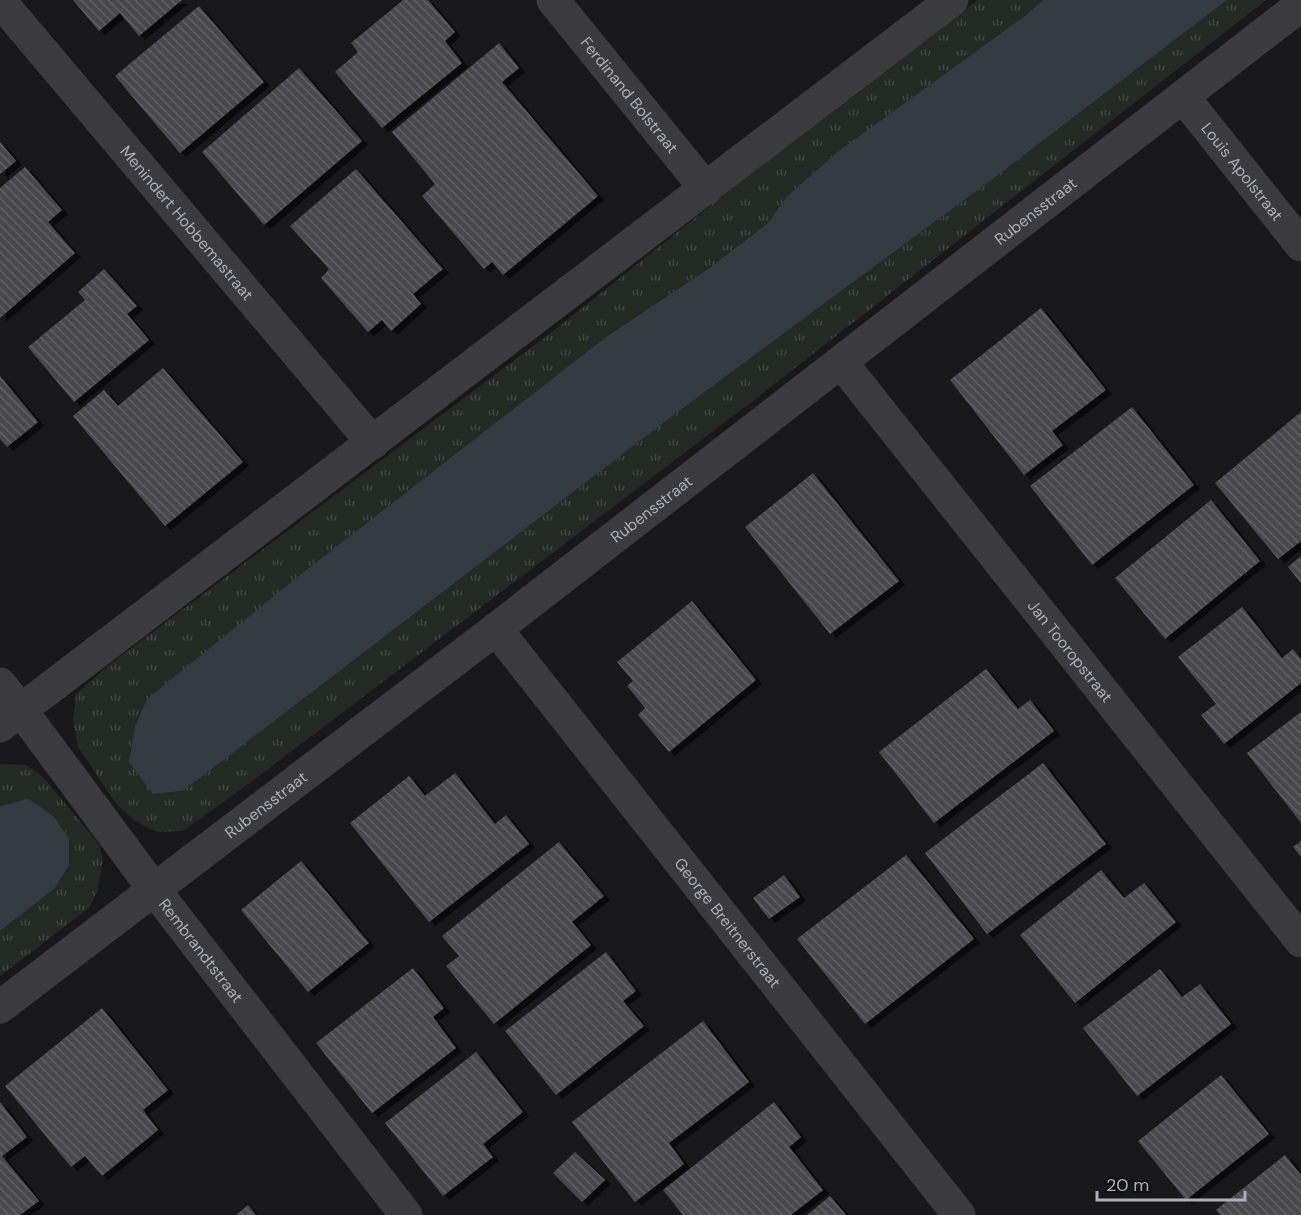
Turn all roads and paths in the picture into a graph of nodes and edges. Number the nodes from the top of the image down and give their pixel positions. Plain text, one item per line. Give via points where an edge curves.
1 (553, 0) edge
2 (952, 0) edge
3 (0, 1) edge
4 (1301, 5) edge
5 (1184, 98) junction
6 (706, 189) junction
7 (1301, 245) edge
8 (842, 362) junction
9 (373, 442) junction
10 (496, 629) junction
11 (0, 684) edge
12 (11, 718) edge
13 (153, 888) junction
14 (1301, 941) edge
15 (0, 1007) edge
16 (406, 1215) edge
17 (959, 1215) edge

1 - 6 street, Ferdinand Bolstraat
2 - 6 street
3 - 9 street, Menindert Hobbemastraat
4 - 5 street, Rubensstraat
5 - 7 street, Louis Apolstraat
5 - 8 street, Rubensstraat
6 - 9 street
8 - 10 street, Rubensstraat
8 - 14 street, Jan Tooropstraat
9 - 12 street
10 - 13 street, Rubensstraat
10 - 17 street, George Breitnerstraat
11 - 12 street, Rembrandtstraat
12 - 13 street, Rembrandtstraat
13 - 15 street, Rubensstraat
13 - 16 street, Rembrandtstraat

